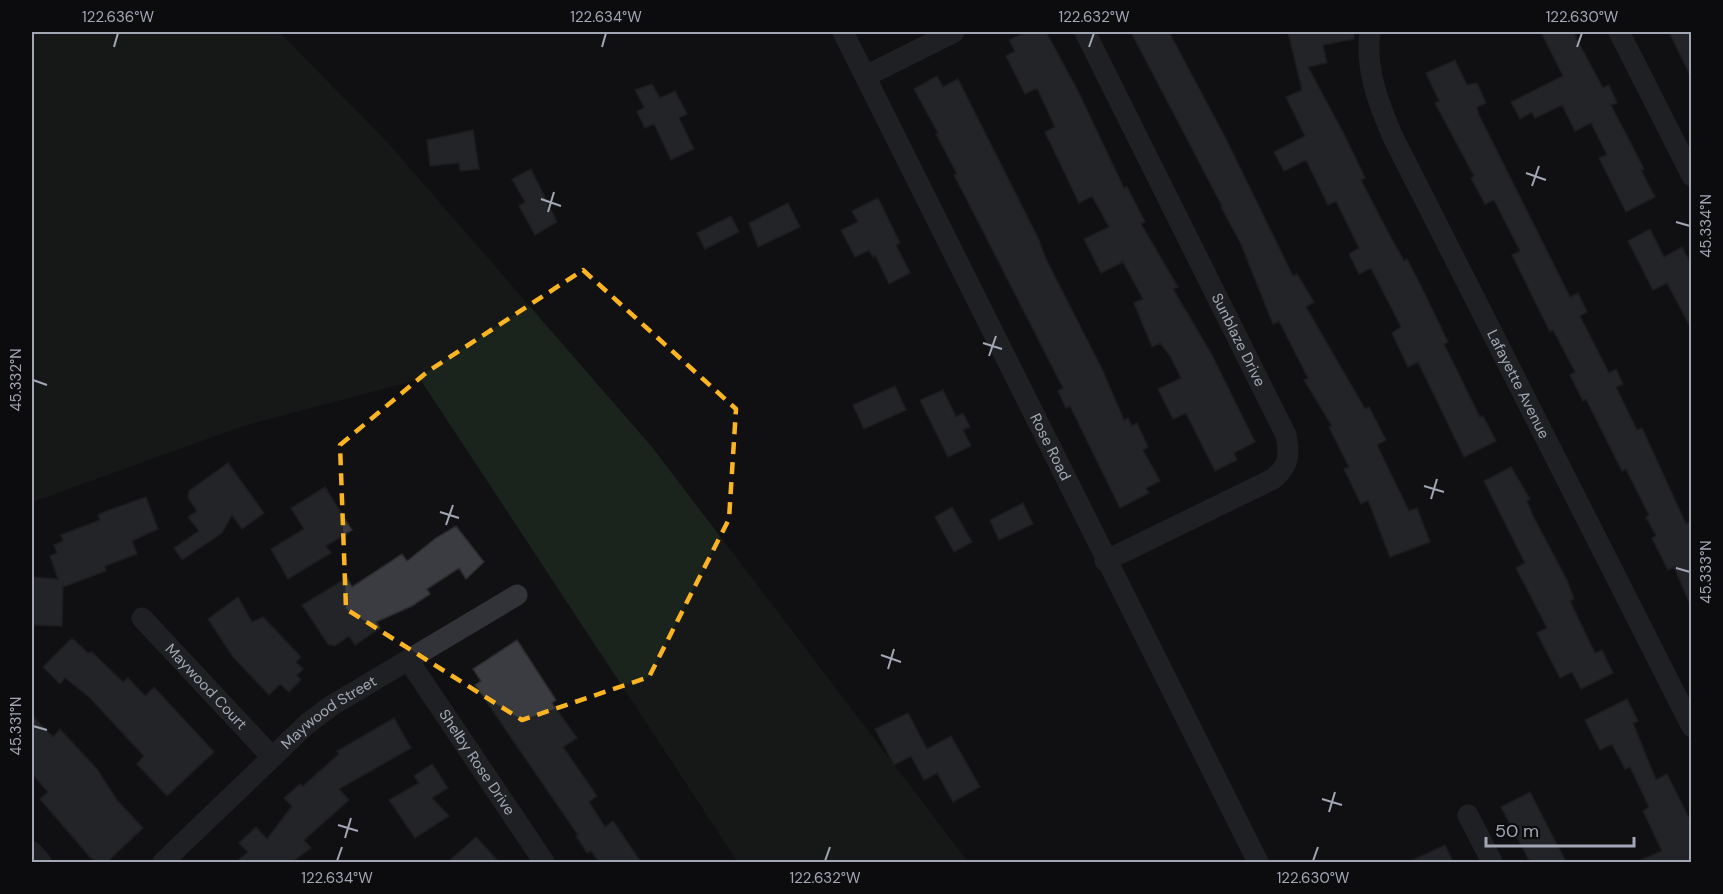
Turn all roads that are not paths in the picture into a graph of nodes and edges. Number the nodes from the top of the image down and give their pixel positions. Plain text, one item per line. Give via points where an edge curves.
1 (843, 32) edge
2 (954, 32) edge
3 (1085, 32) edge
4 (1370, 32) edge
5 (1619, 32) edge
6 (866, 76) junction
7 (1692, 176) edge
8 (1105, 561) junction
9 (517, 595) dead end
10 (142, 618) dead end
11 (409, 661) junction
12 (1692, 727) edge
13 (272, 756) junction
14 (1468, 815) dead end
15 (32, 852) edge
16 (41, 862) edge
17 (163, 862) edge
18 (544, 862) edge
19 (1258, 862) edge
20 (1492, 862) edge

1 - 6 street, Rose Road
2 - 6 street
3 - 8 street, Sunblaze Drive via 1286,435 1289,449 1282,472 1272,479
4 - 12 street, Lafayette Avenue via 1374,89 1392,135
5 - 7 street
6 - 8 street, Rose Road
8 - 19 street, Rose Road
9 - 11 street, Maywood Street
10 - 13 street, Maywood Court
11 - 13 street, Maywood Street via 331,706
11 - 18 street, Shelby Rose Drive
13 - 17 street, Maywood Street
14 - 20 street
15 - 16 street

